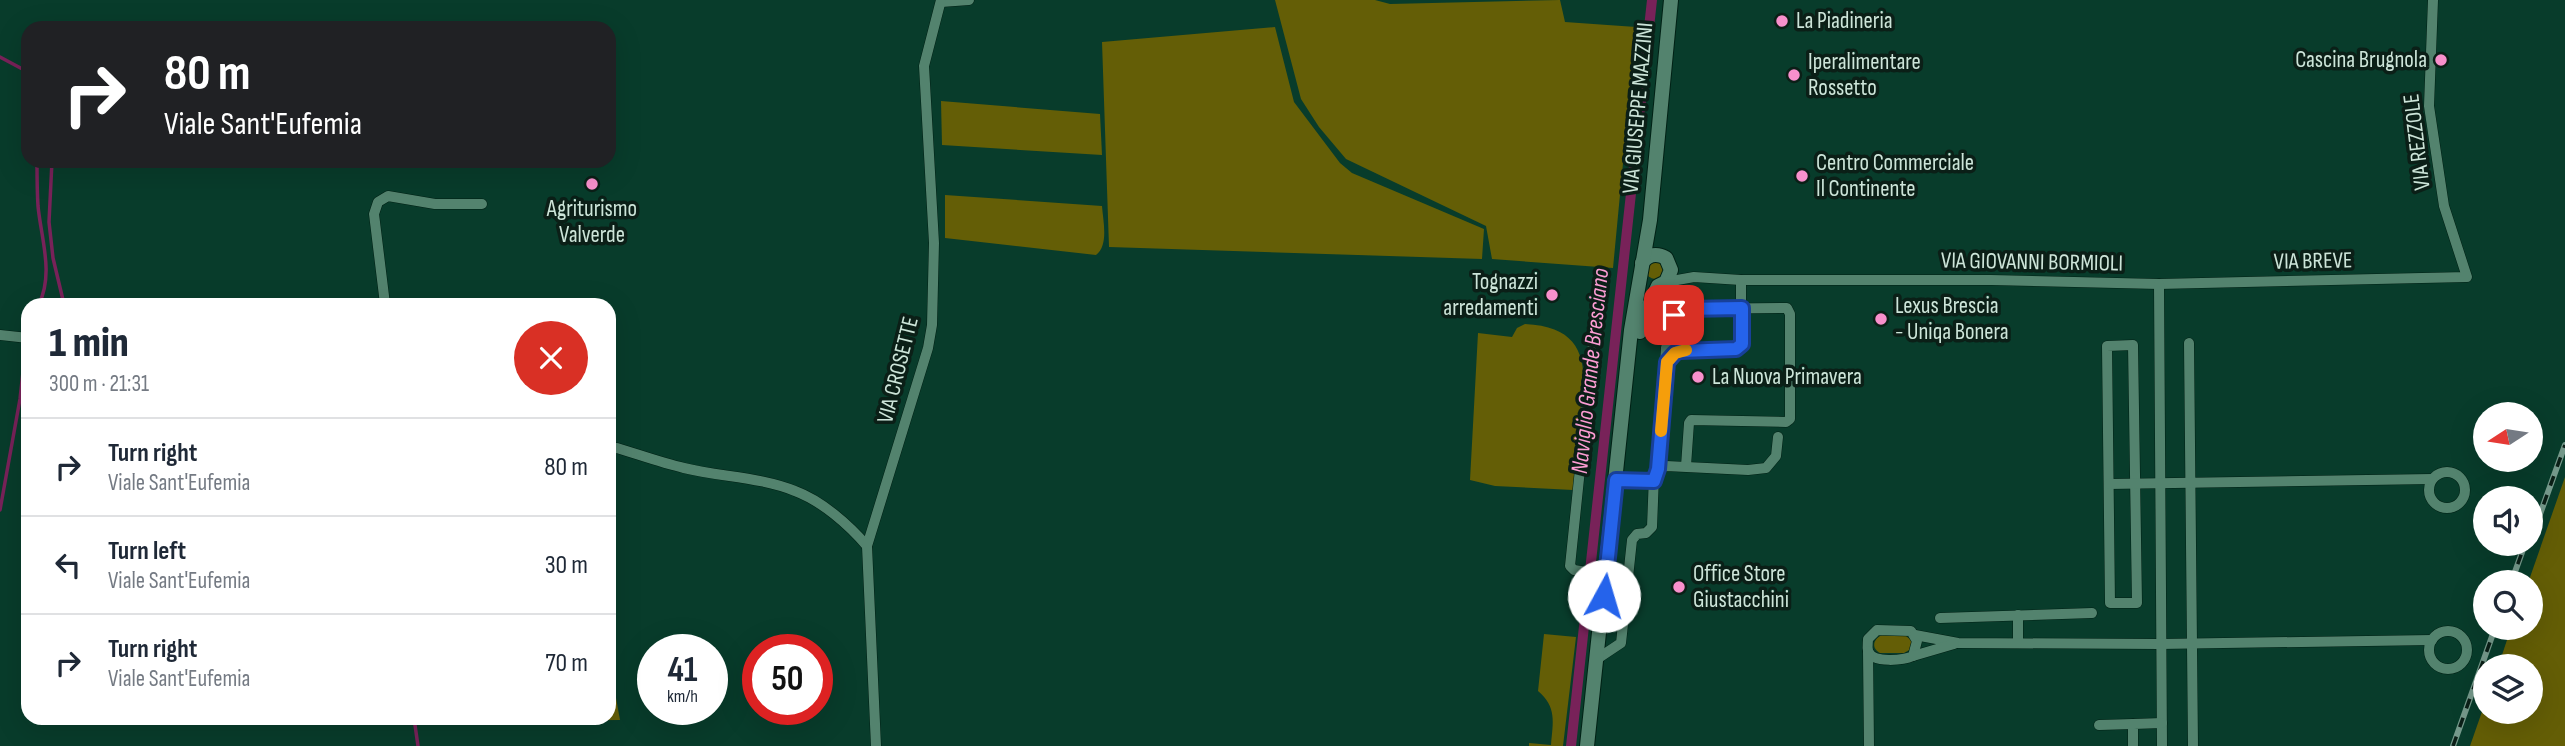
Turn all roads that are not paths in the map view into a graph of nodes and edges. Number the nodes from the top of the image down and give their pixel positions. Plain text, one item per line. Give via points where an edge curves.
1 (969, 0) edge
2 (1671, 0) edge
3 (2432, 0) edge
4 (941, 1) edge
5 (482, 204) dead end
6 (1650, 220) junction
7 (1665, 259) junction
8 (1641, 269) junction
9 (1705, 276) junction
10 (2467, 276) joint
11 (1741, 279) junction
12 (1662, 284) junction
13 (2159, 284) junction
14 (384, 298) edge
15 (1742, 308) junction
16 (1597, 314) dead end
17 (1671, 334) junction
18 (0, 335) edge
19 (21, 338) edge
20 (2189, 343) dead end
21 (1680, 351) junction
22 (1667, 362) junction
23 (1625, 405) junction
24 (1778, 437) dead end
25 (616, 448) edge
26 (1686, 467) junction
27 (1658, 469) junction
28 (2432, 479) dead end
29 (1616, 480) junction
30 (1654, 481) junction
31 (2190, 482) junction
32 (2135, 483) junction
33 (2162, 483) junction
34 (2109, 484) junction
35 (867, 546) junction
36 (1601, 574) junction
37 (2092, 613) dead end
38 (2018, 615) junction
39 (1940, 618) dead end
40 (1915, 635) junction
41 (2432, 640) dead end
42 (1958, 643) junction
43 (2018, 643) junction
44 (2192, 643) junction
45 (2160, 644) junction
46 (1868, 651) junction
47 (1913, 656) junction
48 (1597, 659) junction
49 (1876, 659) junction
50 (1868, 673) junction
51 (2162, 723) junction
52 (2133, 724) junction
53 (2099, 725) dead end
54 (876, 746) edge
55 (1587, 746) edge
56 (1869, 746) edge
57 (2133, 746) edge
58 (2162, 746) edge
59 (2193, 746) edge

1 - 4 street
2 - 6 main road, VIA GIUSEPPE MAZZINI
3 - 10 street, VIA REZZOLE via 2429,106 2444,206
4 - 35 street, VIA CROSETTE via 924,65 934,243 932,325
5 - 14 street via 435,204 388,196 378,202 374,214
6 - 7 main road, VIA GIUSEPPE MAZZINI
6 - 8 main road, VIA GIUSEPPE MAZZINI
7 - 8 main road via 1649,257
7 - 9 street
7 - 12 main road via 1671,270
8 - 12 main road via 1649,285
8 - 23 main road, VIA GIUSEPPE MAZZINI
9 - 11 street, VIA GIOVANNI BORMIOLI
9 - 12 street
10 - 13 street, VIA BREVE
11 - 13 street, VIA GIOVANNI BORMIOLI
11 - 15 street
12 - 23 main road via 1644,316
13 - 33 street
15 - 17 street via 1680,310 1674,315
15 - 21 street via 1742,344 1738,348
15 - 26 street via 1783,307 1790,311 1791,416 1786,422 1693,419
16 - 36 street via 1570,563 1571,568
17 - 21 street
17 - 22 street
18 - 19 street
20 - 31 street
21 - 22 street
22 - 27 street
23 - 29 main road
24 - 26 street via 1776,456 1766,468
25 - 35 street via 796,491 825,508
26 - 27 street
27 - 30 street
28 - 31 street
29 - 30 street
29 - 36 main road
30 - 48 street via 1652,527 1632,540 1620,643
31 - 33 street
31 - 44 street
32 - 33 street
32 - 34 street
32 - 34 street via 2137,603 2110,603
32 - 34 street via 2133,345 2107,345
33 - 45 street
35 - 54 street, VIA CROSETTE
36 - 48 main road
37 - 38 street
38 - 39 street
38 - 43 street
40 - 42 street
40 - 46 street via 1906,629 1877,630 1868,639
40 - 47 street
41 - 44 street
42 - 43 street
42 - 47 street
43 - 45 street
44 - 45 street
44 - 59 street
45 - 51 street
46 - 49 street
46 - 50 street
47 - 49 street
48 - 55 main road
49 - 50 street
50 - 56 street
51 - 52 street
51 - 58 street
52 - 53 street
52 - 57 street

